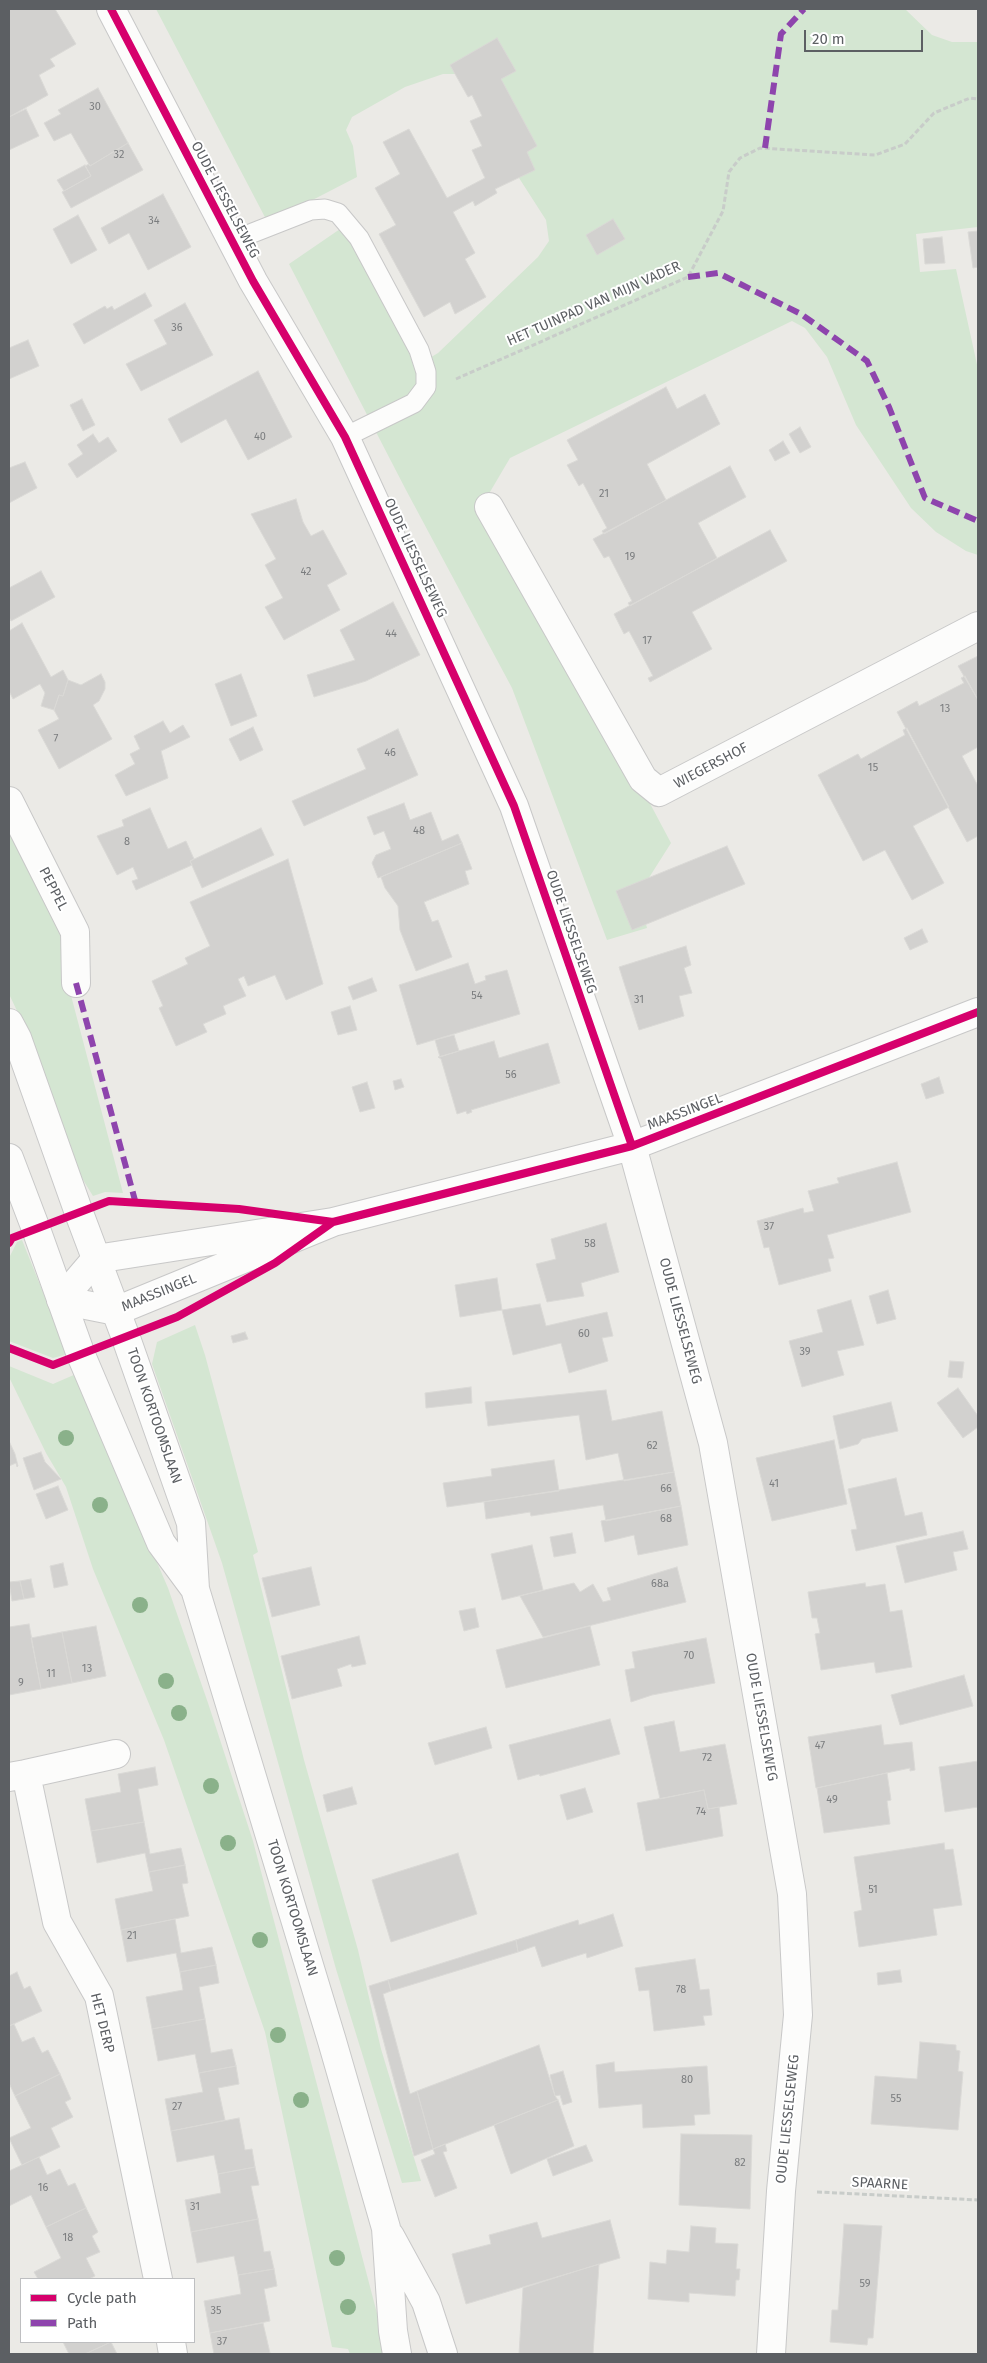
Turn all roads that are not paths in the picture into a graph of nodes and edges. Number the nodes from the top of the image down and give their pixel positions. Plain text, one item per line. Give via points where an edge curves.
1 (111, 9) edge
2 (232, 241) junction
3 (346, 437) junction
4 (489, 507) dead end
5 (978, 626) edge
6 (9, 801) edge
7 (76, 983) dead end
8 (978, 1012) edge
9 (9, 1023) edge
10 (632, 1146) junction
11 (9, 1158) edge
12 (333, 1222) junction
13 (96, 1258) junction
14 (60, 1300) junction
15 (116, 1311) junction
16 (195, 1589) junction
17 (116, 1754) dead end
18 (17, 1775) edge
19 (386, 2228) junction
20 (158, 2278) edge
21 (398, 2354) edge
22 (443, 2354) edge
23 (771, 2354) edge

1 - 2 street, OUDE LIESSELSEWEG
2 - 3 street, OUDE LIESSELSEWEG
2 - 3 lane via 312,210 325,209 338,213 359,238 419,350 426,372 426,387 414,403
3 - 10 street, OUDE LIESSELSEWEG via 514,806
4 - 5 street, WIEGERSHOF via 643,779 660,792
6 - 7 street, PEPPEL via 75,932
8 - 10 street, MAASSINGEL
9 - 13 street, TOON KORTOOMSLAAN
10 - 12 street, MAASSINGEL
10 - 23 street, OUDE LIESSELSEWEG via 713,1443 792,1894 798,2015 781,2191
11 - 14 street, TOON KORTOOMSLAAN
12 - 13 street, MAASSINGEL
12 - 15 street, MAASSINGEL
13 - 14 street
13 - 15 street, TOON KORTOOMSLAAN
14 - 15 street, MAASSINGEL
14 - 16 street, TOON KORTOOMSLAAN via 161,1543
15 - 16 street, TOON KORTOOMSLAAN via 191,1523
16 - 19 street, TOON KORTOOMSLAAN
17 - 18 street, HET DERP
18 - 20 street, HET DERP via 57,1922 99,1996
19 - 21 street, TOON KORTOOMSLAAN via 393,2331
19 - 22 street, TOON KORTOOMSLAAN via 426,2302

